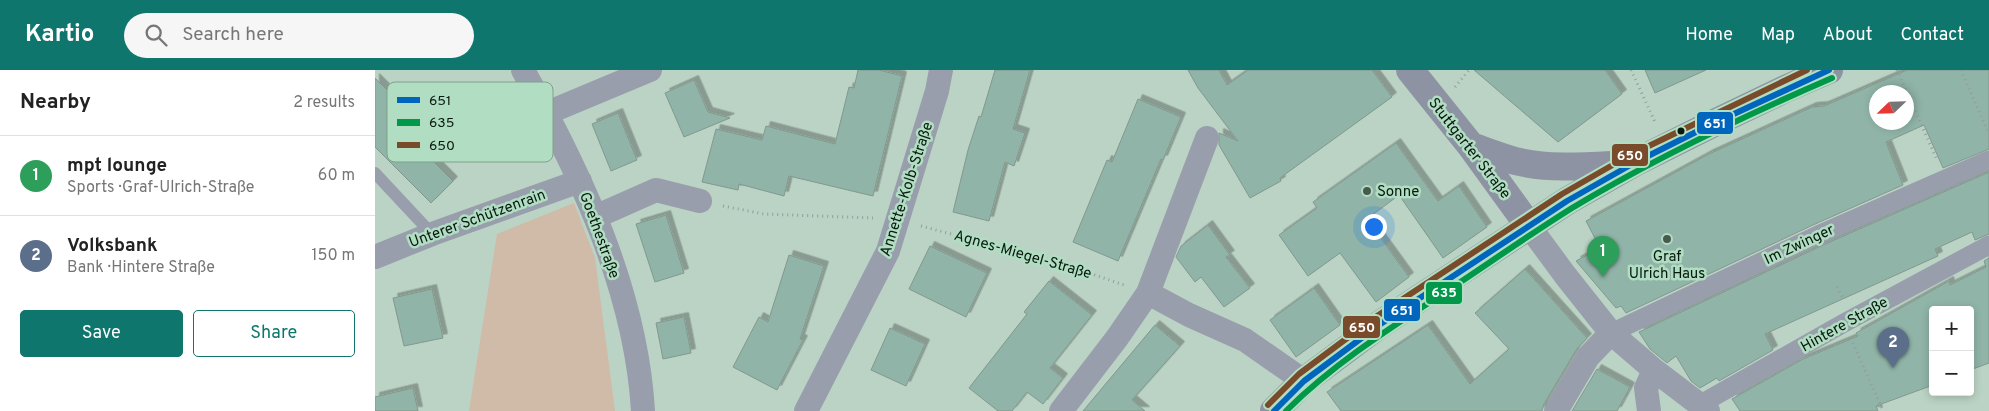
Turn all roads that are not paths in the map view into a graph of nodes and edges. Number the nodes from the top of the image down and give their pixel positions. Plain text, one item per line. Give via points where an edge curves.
1 (523, 70) edge
2 (650, 70) edge
3 (941, 70) edge
4 (1410, 70) edge
5 (1829, 70) edge
6 (530, 82) edge
7 (553, 110) edge
8 (553, 125) edge
9 (1207, 138) dead end
10 (1471, 146) junction
11 (1989, 160) edge
12 (1634, 163) junction
13 (375, 173) edge
14 (580, 181) junction
15 (700, 201) road end
16 (595, 217) junction
17 (1529, 226) junction
18 (432, 234) junction
19 (1989, 246) edge
20 (375, 257) edge
21 (1148, 294) junction
22 (1611, 333) junction
23 (1655, 370) junction
24 (1304, 381) junction
25 (1709, 403) edge
26 (643, 411) edge
27 (806, 411) edge
28 (1061, 411) edge
29 (1274, 411) edge
30 (1556, 411) edge
31 (1649, 411) edge

1 - 6 street, Goethestraße
2 - 7 street
3 - 27 street, Annette-Kolb-Straße via 888,251
4 - 10 main road, Stuttgarter Straße
5 - 12 main road
8 - 14 street, Goethestraße
9 - 21 street
10 - 12 main road via 1515,161 1549,166
10 - 17 main road, Stuttgarter Straße
11 - 22 street, Im Zwinger via 1817,235
12 - 17 main road
13 - 18 lane
14 - 16 street, Goethestraße
14 - 18 street, Unterer Schützenrain
15 - 16 street via 656,190
16 - 26 street, Goethestraße via 625,302 642,388
17 - 22 street
17 - 24 main road via 1379,325
18 - 20 street, Unterer Schützenrain
19 - 25 street, Hintere Straße via 1844,323
21 - 24 street via 1245,340
21 - 28 street
22 - 23 street
22 - 30 street via 1588,357
23 - 25 street
23 - 31 street via 1646,388
24 - 29 main road

